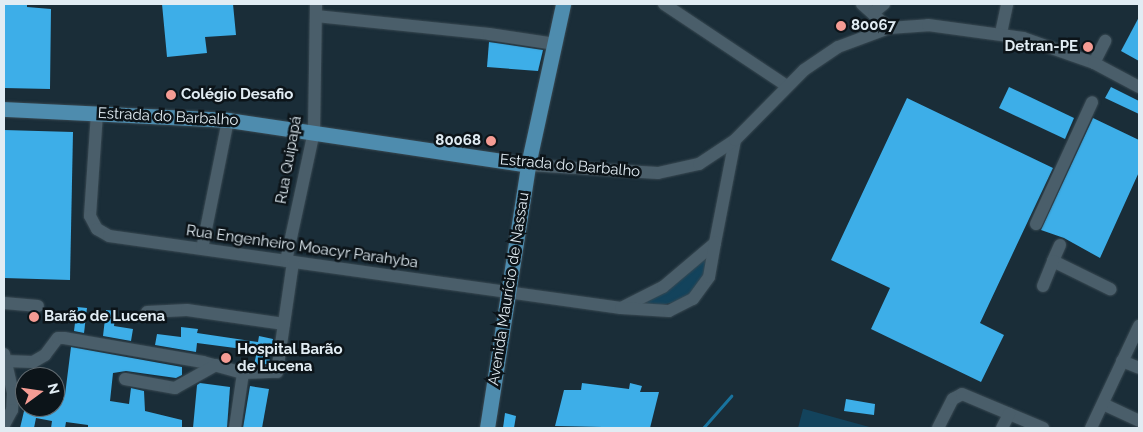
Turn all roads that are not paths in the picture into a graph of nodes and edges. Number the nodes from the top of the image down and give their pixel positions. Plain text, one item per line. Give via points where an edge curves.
1 (562, 4) edge
2 (664, 4) edge
3 (862, 4) edge
4 (1007, 4) edge
5 (879, 8) edge
6 (316, 10) edge
7 (889, 28) junction
8 (1001, 33) junction
9 (1105, 41) dead end
10 (555, 44) junction
11 (1094, 64) junction
12 (786, 86) junction
13 (1139, 87) edge
14 (1092, 102) dead end
15 (4, 109) edge
16 (97, 113) junction
17 (228, 120) junction
18 (314, 132) junction
19 (735, 140) junction
20 (528, 164) junction
21 (1036, 224) dead end
22 (715, 243) junction
23 (1060, 245) dead end
24 (202, 249) junction
25 (1053, 261) junction
26 (289, 262) junction
27 (1043, 286) dead end
28 (1110, 289) dead end
29 (510, 292) junction
30 (4, 303) edge
31 (38, 306) dead end
32 (621, 308) junction
33 (147, 312) dead end
34 (284, 324) junction
35 (1139, 326) edge
36 (5, 358) edge
37 (1122, 360) junction
38 (216, 366) junction
39 (1139, 368) edge
40 (243, 373) junction
41 (125, 379) dead end
42 (1103, 404) junction
43 (1009, 414) junction
44 (1139, 421) edge
45 (4, 425) edge
46 (235, 428) edge
47 (487, 428) edge
48 (938, 428) edge
49 (1002, 428) edge
50 (1043, 428) edge
51 (1091, 428) edge

1 - 10 main road, Avenida Maurício de Nassau
2 - 12 street
3 - 5 street
4 - 8 street
5 - 7 street
6 - 10 street
6 - 18 street, Rua Quipapá
7 - 8 street, Estrada do Barbalho via 928,25
7 - 12 street, Estrada do Barbalho via 838,47
8 - 11 street, Estrada do Barbalho
9 - 11 street
10 - 20 main road, Avenida Maurício de Nassau
11 - 13 street, Estrada do Barbalho
12 - 19 street, Estrada do Barbalho
14 - 21 street
15 - 16 main road, Estrada do Barbalho via 76,116
16 - 17 main road, Estrada do Barbalho
16 - 24 street, Rua Engenheiro Moacyr Parahyba via 90,209 93,223 109,236
17 - 18 main road, Estrada do Barbalho
17 - 24 street
18 - 20 main road, Estrada do Barbalho
18 - 26 street, Rua Quipapá
19 - 20 street, Estrada do Barbalho via 699,164 658,173
19 - 22 street, Rua Engenheiro Moacyr Parahyba
20 - 29 main road, Avenida Maurício de Nassau
22 - 32 street via 663,287
22 - 32 street, Rua Engenheiro Moacyr Parahyba via 709,277 693,299 669,311
23 - 25 street
24 - 26 street, Rua Engenheiro Moacyr Parahyba
25 - 27 street
25 - 28 street
26 - 29 street, Rua Engenheiro Moacyr Parahyba
26 - 34 street, Rua Quipapá
29 - 32 street, Rua Engenheiro Moacyr Parahyba
29 - 47 main road, Avenida Maurício de Nassau
30 - 31 street
33 - 34 street via 187,310
34 - 40 street, Rua Quipapá via 277,372
35 - 37 street
36 - 38 street via 33,362 45,355 58,338 64,338
36 - 45 street via 13,392 12,410
37 - 39 street
37 - 42 street
38 - 40 street
38 - 41 street via 175,388
40 - 46 street
42 - 44 street
42 - 51 street
43 - 48 street via 962,394 953,399
43 - 49 street
43 - 50 street

